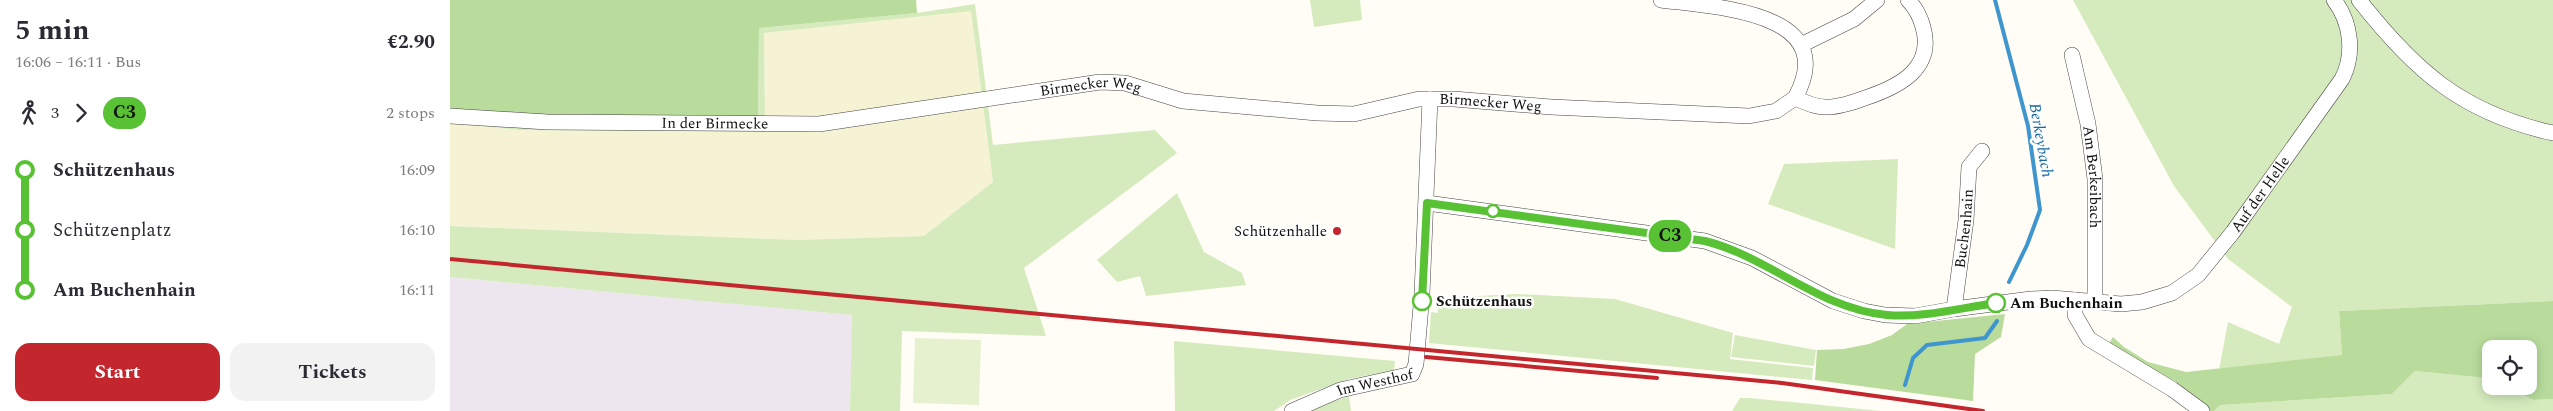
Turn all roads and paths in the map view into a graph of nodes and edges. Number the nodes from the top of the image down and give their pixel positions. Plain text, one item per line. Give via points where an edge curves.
1 (1661, 0) edge
2 (1877, 0) edge
3 (1908, 0) edge
4 (2354, 0) edge
5 (2359, 0) edge
6 (1706, 3) edge
7 (2337, 4) edge
8 (1801, 45) junction
9 (2072, 55) dead end
10 (1795, 98) junction
11 (1430, 99) junction
12 (977, 101) joint
13 (450, 116) edge
14 (2553, 133) edge
15 (1982, 151) dead end
16 (1427, 203) junction
17 (2075, 300) junction
18 (2095, 301) junction
19 (1954, 309) junction
20 (1292, 411) edge
21 (2202, 411) edge

1 - 6 street
2 - 8 street via 1854,19
3 - 10 street via 1916,9 1926,38 1921,58 1908,78 1885,91 1839,106 1821,107
4 - 7 street, Auf der Helle
5 - 14 street via 2400,49 2440,85 2500,117
6 - 8 street via 1776,22 1790,31
7 - 18 street, Auf der Helle via 2351,48 2347,69 2216,255 2190,282 2172,293 2132,303
8 - 10 street via 1804,69
9 - 18 street, Am Berkeibach via 2088,124 2095,179
10 - 11 street, Birmecker Weg via 1776,111 1749,116 1570,109
11 - 12 street, Birmecker Weg via 1406,101 1354,114 1317,113 1183,101 1125,83 1100,82
11 - 16 street
12 - 13 street, In der Birmecke via 819,124 547,122
15 - 19 street, Buchenhain via 1969,167 1966,220
16 - 19 street, Auf der Helle via 1705,241 1734,250 1833,301 1864,312 1915,316
16 - 20 street, Im Westhof via 1418,356 1412,374 1340,390
17 - 18 street, Auf der Helle
17 - 19 street, Auf der Helle via 2031,299
17 - 21 street via 2075,315 2089,339

